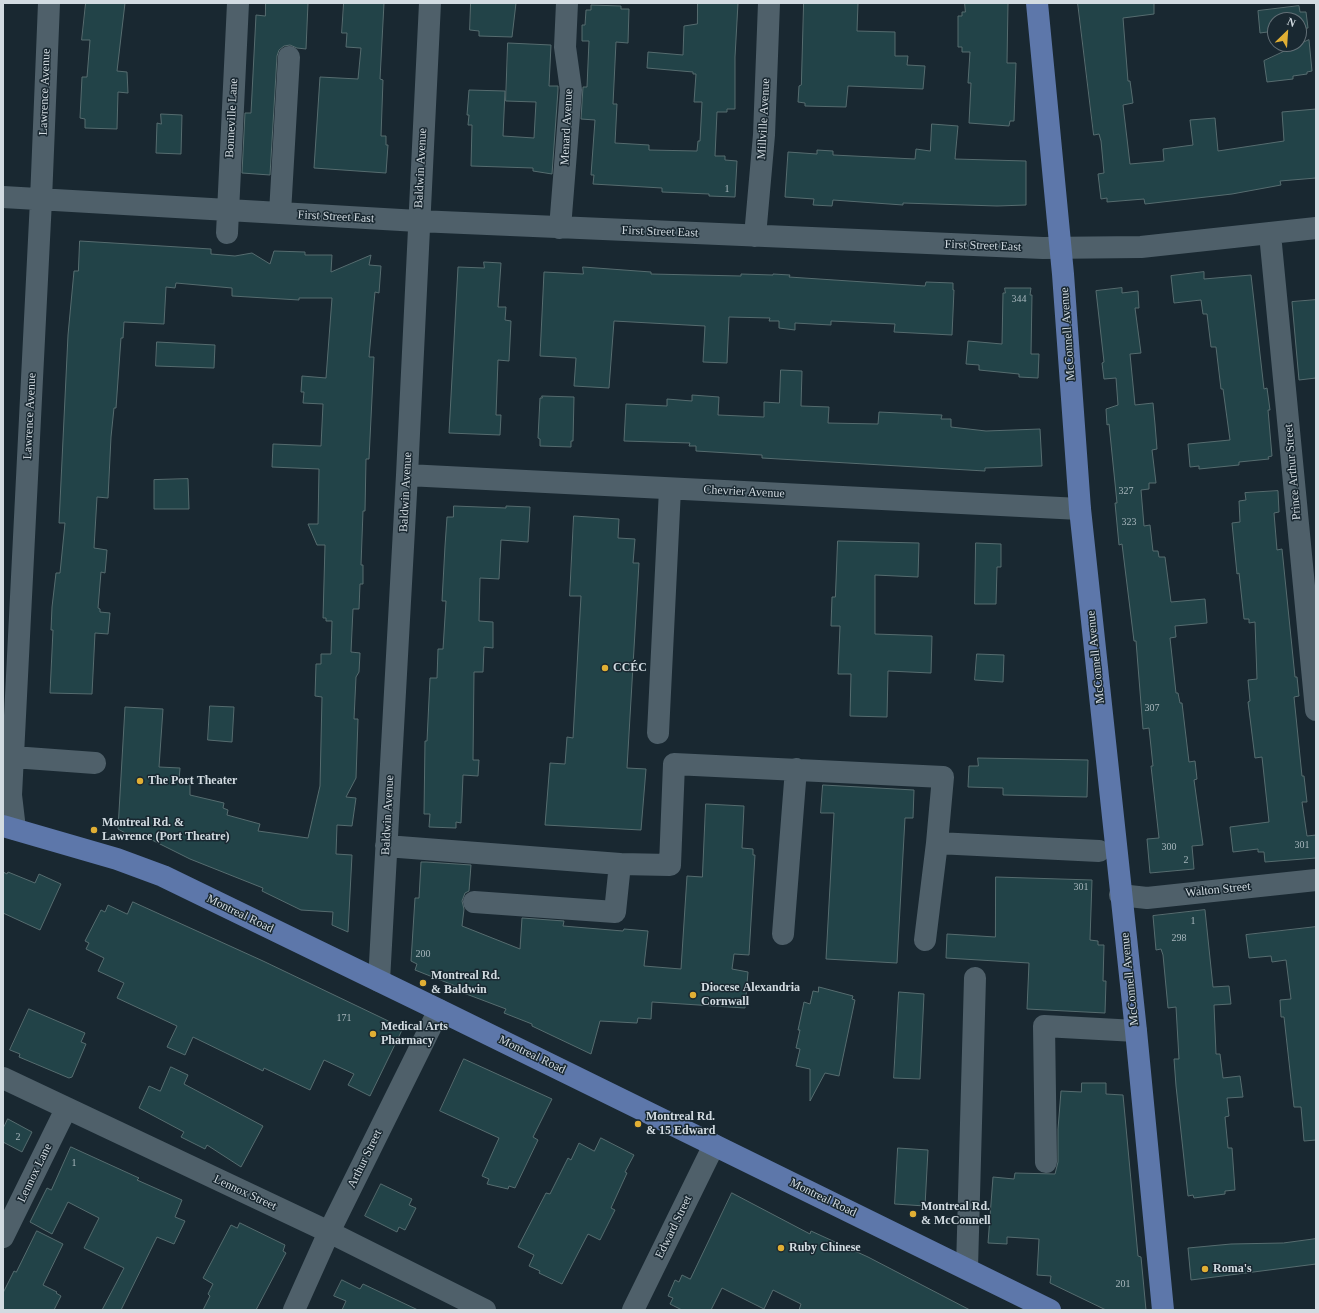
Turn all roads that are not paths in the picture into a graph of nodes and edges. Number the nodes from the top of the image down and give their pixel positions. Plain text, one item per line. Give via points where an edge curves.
1 (49, 3) edge
2 (238, 3) edge
3 (430, 3) edge
4 (567, 3) edge
5 (769, 3) edge
6 (1037, 3) edge
7 (289, 57) dead end
8 (3, 197) edge
9 (41, 200) junction
10 (228, 210) junction
11 (280, 213) junction
12 (418, 221) junction
13 (560, 228) junction
14 (1316, 228) edge
15 (227, 232) dead end
16 (1270, 234) junction
17 (755, 236) junction
18 (1060, 249) junction
19 (408, 475) junction
20 (670, 489) junction
21 (1080, 508) junction
22 (12, 603) edge
23 (1316, 710) edge
24 (658, 733) dead end
25 (12, 757) junction
26 (95, 763) dead end
27 (796, 769) junction
28 (9, 827) edge
29 (937, 843) junction
30 (386, 846) junction
31 (1099, 851) dead end
32 (620, 864) junction
33 (1316, 880) edge
34 (1120, 894) junction
35 (474, 902) dead end
36 (783, 934) dead end
37 (925, 940) dead end
38 (975, 978) dead end
39 (379, 981) junction
40 (439, 1010) junction
41 (1136, 1031) junction
42 (3, 1078) edge
43 (66, 1109) junction
44 (714, 1145) junction
45 (1046, 1162) dead end
46 (329, 1232) junction
47 (3, 1237) edge
48 (967, 1268) junction
49 (294, 1310) edge
50 (485, 1310) edge
51 (633, 1310) edge
52 (1050, 1310) edge
53 (1163, 1310) edge

1 - 9 street, Lawrence Avenue
2 - 10 street, Bonneville Lane
3 - 12 street, Baldwin Avenue
4 - 13 street, Menard Avenue via 564,47 571,90
5 - 17 street, Millville Avenue via 764,135
6 - 18 main road, McConnell Avenue
7 - 11 street
8 - 9 street, First Street East
9 - 10 street, First Street East
9 - 22 street, Lawrence Avenue
10 - 11 street, First Street East
10 - 15 street, Bonneville Lane
11 - 12 street, First Street East
12 - 13 street, First Street East
12 - 19 street, Baldwin Avenue
13 - 17 street, First Street East
14 - 16 street, First Street East
16 - 18 street, First Street East via 1141,247
16 - 23 street, Prince Arthur Street
17 - 18 street, First Street East
18 - 21 main road, McConnell Avenue
19 - 20 street, Chevrier Avenue
19 - 30 street, Baldwin Avenue
20 - 21 street, Chevrier Avenue
20 - 24 street
21 - 34 main road, McConnell Avenue
22 - 25 street, Lawrence Avenue
25 - 26 street
25 - 28 street, Lawrence Avenue
27 - 29 street via 943,777
27 - 32 street via 674,764 670,865
27 - 36 street
28 - 39 main road, Montreal Road via 117,859 163,876
29 - 31 street
29 - 37 street
30 - 32 street
30 - 39 street, Baldwin Avenue
32 - 35 street via 615,912
33 - 34 street, Walton Street via 1147,898
34 - 41 main road, McConnell Avenue
38 - 48 street
39 - 40 main road, Montreal Road
40 - 44 main road, Montreal Road
40 - 46 street, Arthur Street
41 - 45 street via 1044,1026
41 - 53 main road, McConnell Avenue
42 - 43 street, Lennox Street
43 - 46 street, Lennox Street
43 - 47 street, Lennox Lane
44 - 48 main road, Montreal Road
44 - 51 street, Edward Street
46 - 49 street, Arthur Street
46 - 50 street, Lennox Street
48 - 52 main road, Montreal Road

